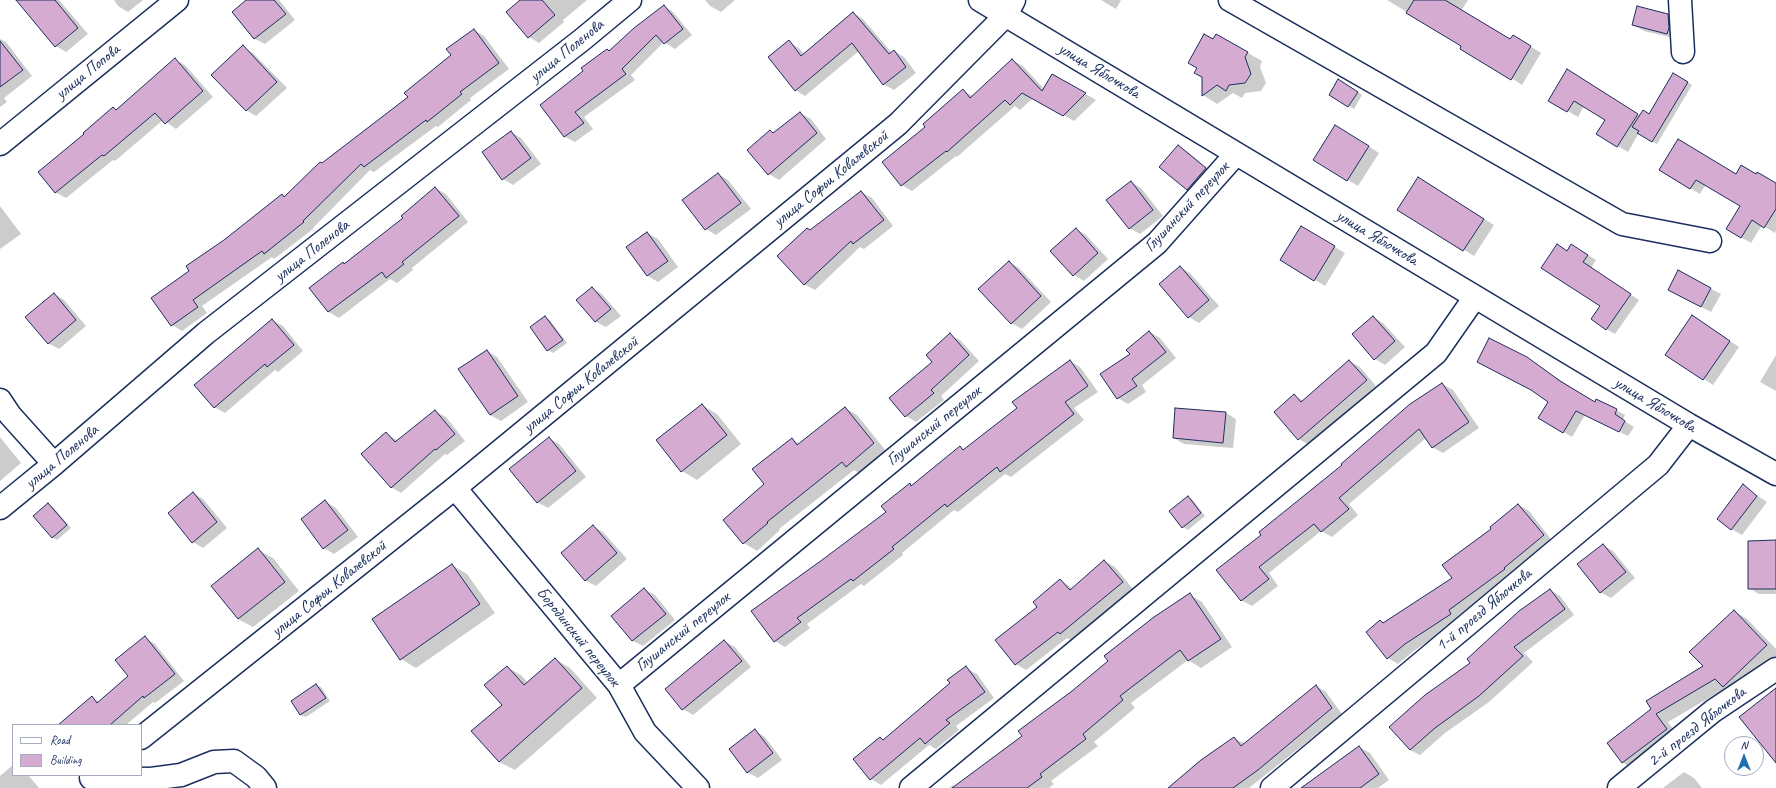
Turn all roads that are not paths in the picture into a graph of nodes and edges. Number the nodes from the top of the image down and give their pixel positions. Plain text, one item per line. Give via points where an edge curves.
1 (177, 0) edge
2 (630, 0) edge
3 (980, 0) edge
4 (1230, 0) edge
5 (1680, 0) edge
6 (1010, 8) edge
7 (1683, 52) dead end
8 (0, 144) edge
9 (1236, 154) junction
10 (1710, 241) dead end
11 (1475, 297) junction
12 (0, 400) edge
13 (1689, 425) junction
14 (54, 464) junction
15 (1776, 474) edge
16 (455, 488) junction
17 (0, 508) edge
18 (1776, 669) edge
19 (619, 685) junction
20 (142, 737) edge
21 (88, 780) edge
22 (265, 788) edge
23 (698, 788) edge
24 (911, 788) edge
25 (1272, 788) edge
26 (1620, 788) edge

1 - 8 street, улица Попова
2 - 14 street, улица Поленова via 206,333
3 - 6 street, улица Яблочкова
4 - 10 street via 1622,224
5 - 7 street
6 - 9 street, улица Яблочкова
6 - 16 street, улица Софьи Ковалевской via 898,124
9 - 11 street, улица Яблочкова
9 - 19 street, Глушанский переулок via 1157,243
11 - 13 street, улица Яблочкова
11 - 24 street via 1436,353
12 - 14 street via 10,415
13 - 15 street, улица Яблочкова
13 - 25 street, 1-й проезд Яблочкова via 1658,466
14 - 17 street, улица Поленова
16 - 19 street, Бородинский переулок
16 - 20 street, улица Софьи Ковалевской
18 - 26 street, 2-й проезд Яблочкова via 1713,711
19 - 23 street, Бородинский переулок via 646,732
21 - 22 street via 151,779 180,775 214,762 234,761 256,776

